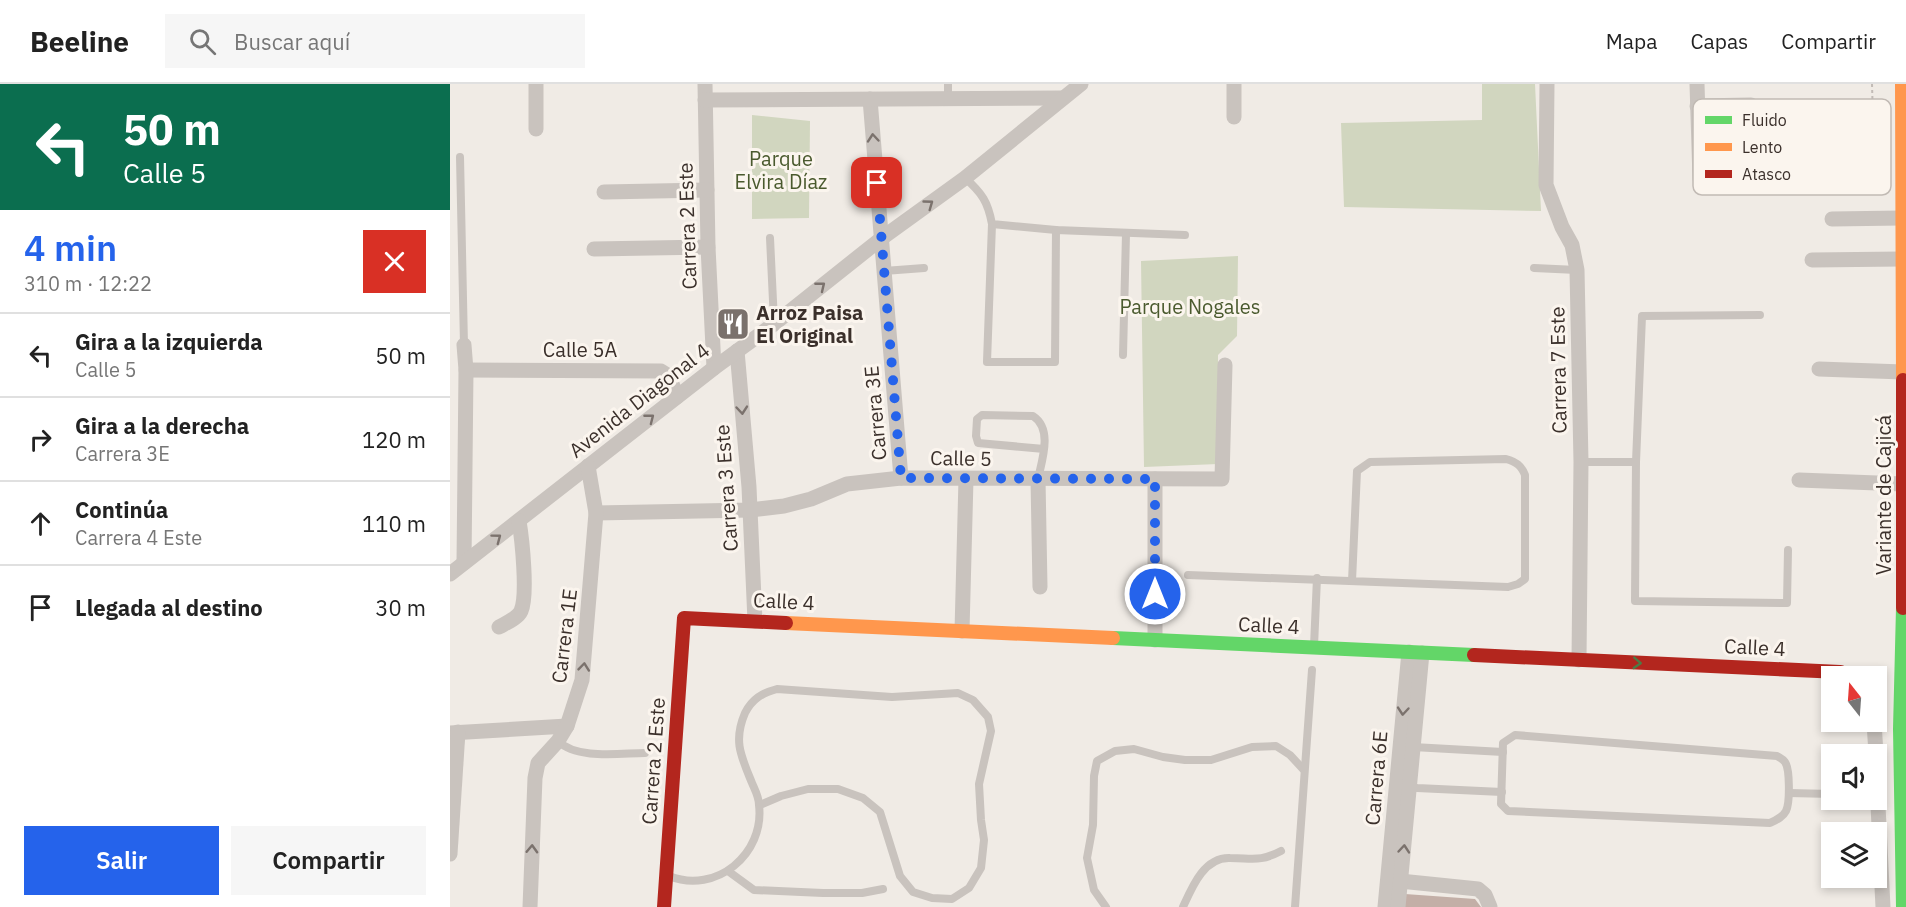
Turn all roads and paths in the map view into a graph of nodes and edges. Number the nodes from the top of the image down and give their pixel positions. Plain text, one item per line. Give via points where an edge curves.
1 (536, 84) edge
2 (705, 84) edge
3 (1081, 84) edge
4 (1234, 84) edge
5 (1547, 84) edge
6 (1872, 84) edge
7 (1902, 84) edge
8 (948, 91) edge
9 (1061, 98) junction
10 (870, 99) junction
11 (1872, 99) edge
12 (705, 100) junction
13 (1234, 117) dead end
14 (1891, 120) edge
15 (1901, 120) junction
16 (536, 129) dead end
17 (460, 157) dead end
18 (965, 178) junction
19 (707, 190) junction
20 (604, 192) dead end
21 (1901, 218) junction
22 (1832, 219) dead end
23 (992, 224) junction
24 (1056, 230) junction
25 (1126, 234) junction
26 (1185, 235) dead end
27 (770, 238) dead end
28 (882, 238) junction
29 (708, 247) junction
30 (594, 249) dead end
31 (1900, 259) junction
32 (1812, 260) dead end
33 (924, 268) dead end
34 (1534, 268) dead end
35 (1577, 270) junction
36 (884, 271) junction
37 (1760, 315) dead end
38 (774, 324) junction
39 (464, 345) joint
40 (736, 351) junction
41 (1124, 355) dead end
42 (1225, 365) dead end
43 (714, 368) junction
44 (1819, 369) dead end
45 (466, 370) junction
46 (1903, 372) junction
47 (677, 397) junction
48 (1044, 449) junction
49 (1581, 462) junction
50 (1636, 462) junction
51 (588, 466) junction
52 (901, 478) junction
53 (966, 479) junction
54 (1038, 479) junction
55 (1155, 479) junction
56 (1799, 480) dead end
57 (1903, 484) junction
58 (750, 510) junction
59 (596, 513) junction
60 (1904, 514) edge
61 (519, 521) junction
62 (1788, 550) dead end
63 (464, 563) junction
64 (450, 573) edge
65 (1188, 575) dead end
66 (1317, 578) junction
67 (1352, 581) junction
68 (1040, 587) dead end
69 (684, 618) joint
70 (755, 621) junction
71 (499, 627) dead end
72 (962, 631) junction
73 (1155, 640) junction
74 (1314, 648) junction
75 (1415, 653) junction
76 (1579, 660) junction
77 (1312, 670) dead end
78 (1887, 670) edge
79 (1902, 670) junction
80 (1821, 671) edge
81 (1906, 700) edge
82 (567, 726) junction
83 (1900, 729) junction
84 (454, 733) edge
85 (558, 741) junction
86 (1413, 747) junction
87 (1503, 752) junction
88 (645, 753) dead end
89 (1303, 769) junction
90 (1410, 786) junction
91 (1502, 792) junction
92 (1789, 793) junction
93 (1821, 794) edge
94 (760, 805) junction
95 (1878, 810) edge
96 (1281, 851) dead end
97 (450, 854) edge
98 (728, 871) junction
99 (666, 875) junction
100 (1401, 881) junction
101 (883, 889) dead end
102 (530, 907) edge
103 (664, 907) edge
104 (1106, 907) edge
105 (1183, 907) edge
106 (1295, 907) edge
107 (1385, 907) edge
108 (1398, 907) edge
109 (1490, 907) edge
110 (1883, 907) edge
111 (1903, 907) edge

1 - 16 street
2 - 12 street, Carrera 2 Este
3 - 9 street, Avenida Diagonal 4
4 - 13 street
5 - 35 street, Carrera 7 Este via 1546,185 1572,245
6 - 11 path
7 - 15 main road, Variante de Cajicá
8 - 9 street
8 - 10 street
9 - 18 street, Avenida Diagonal 4
10 - 12 street
28 -> 10 street, Carrera 3E
12 - 19 street, Carrera 2 Este
14 - 15 path
15 - 21 main road, Variante de Cajicá
17 - 39 lane
18 - 23 lane via 980,192
28 -> 18 street, Avenida Diagonal 4
19 - 20 street
19 - 29 street, Carrera 2 Este
21 - 22 street
21 - 31 main road, Variante de Cajicá
23 - 24 lane
23 - 24 lane via 987,362 1055,362
24 - 25 lane
25 - 26 lane
25 - 41 lane
27 - 38 lane
28 - 36 street, Carrera 3E
38 -> 28 street, Avenida Diagonal 4
29 - 30 street
29 - 43 street, Carrera 2 Este
31 - 32 street
31 - 46 main road, Variante de Cajicá
33 - 36 lane
34 - 35 lane
35 - 49 street, Carrera 7 Este
36 - 52 street, Carrera 3E
37 - 50 lane via 1642,316
38 - 40 street, Avenida Diagonal 4
39 - 45 street
40 - 43 street, Avenida Diagonal 4
40 -> 58 street, Carrera 3 Este
42 - 55 street, Calle 5 via 1222,479
43 - 47 street, Avenida Diagonal 4
44 - 46 street
45 - 47 street, Calle 5A via 661,371 669,376
45 - 63 street
46 - 57 main road, Variante de Cajicá
51 -> 47 street, Avenida Diagonal 4
48 - 48 lane via 978,443 977,419 982,415 1033,416 1040,420
48 - 54 lane
49 - 50 lane
49 - 76 street, Carrera 7 Este
50 - 62 lane via 1635,601 1787,603
51 - 59 street, Carrera 1E
51 - 61 street, Avenida Diagonal 4
52 - 53 street, Calle 5
52 - 58 street, Calle 5 via 847,484 811,499
53 - 54 street, Calle 5
53 - 72 street
54 - 55 street, Calle 5
54 - 68 street
55 - 73 street
56 - 57 street
57 - 60 main road, Variante de Cajicá
58 - 59 street, Calle 5
58 - 70 street, Carrera 3 Este
82 -> 59 street, Carrera 1E via 582,680
60 - 79 main road, Variante de Cajicá
63 -> 61 street, Avenida Diagonal 4
61 - 71 street via 523,588 520,613
63 - 64 street, Avenida Diagonal 4
65 - 66 lane
66 - 67 lane
66 - 74 lane
67 - 67 lane via 1508,588 1518,584 1525,579 1522,467 1506,459 1370,462 1362,466 1357,471
69 - 70 main road, Calle 4
69 - 99 main road, Carrera 2 Este
70 - 72 main road, Calle 4
72 - 73 main road, Calle 4
73 - 74 main road, Calle 4
74 - 75 main road, Calle 4
75 - 76 main road, Calle 4
75 - 86 street, Carrera 6E
75 -> 107 street, Carrera 6E
76 -> 80 main road, Calle 4
77 - 89 lane
78 - 79 path
79 - 83 main road, Variante de Cajicá
81 - 83 main road
82 - 84 street
82 - 85 street, Carrera 1E
83 - 111 main road, Variante de Cajicá
84 - 97 street
85 - 88 lane via 583,753
102 -> 85 street, Carrera 1E via 535,778 538,763
86 - 87 lane
86 - 90 street, Carrera 6E
87 - 91 lane
87 - 92 lane via 1503,743 1515,735 1777,756 1786,762
89 - 104 lane via 1276,746 1252,747 1211,760 1163,757 1134,749 1114,751 1097,761 1087,858 1094,890
89 - 106 lane
90 - 91 lane
100 -> 90 street, Carrera 6E
91 - 92 lane via 1502,804 1508,811 1770,823 1787,810
92 - 93 lane
94 - 94 lane via 738,742 748,708 761,693 777,689 892,697 958,693 973,700 988,717 991,731 979,784 984,840 981,868 969,888 952,899 913,892 900,876 880,812 863,798 838,789 808,789
94 - 98 lane via 756,836
95 - 110 street
96 - 105 lane via 1257,861 1227,858 1212,863 1201,873
98 - 99 lane via 705,880
98 - 101 lane via 754,890 862,893
99 - 103 main road, Carrera 2 Este
100 - 108 street, Carrera 6E
100 - 109 street via 1478,889

